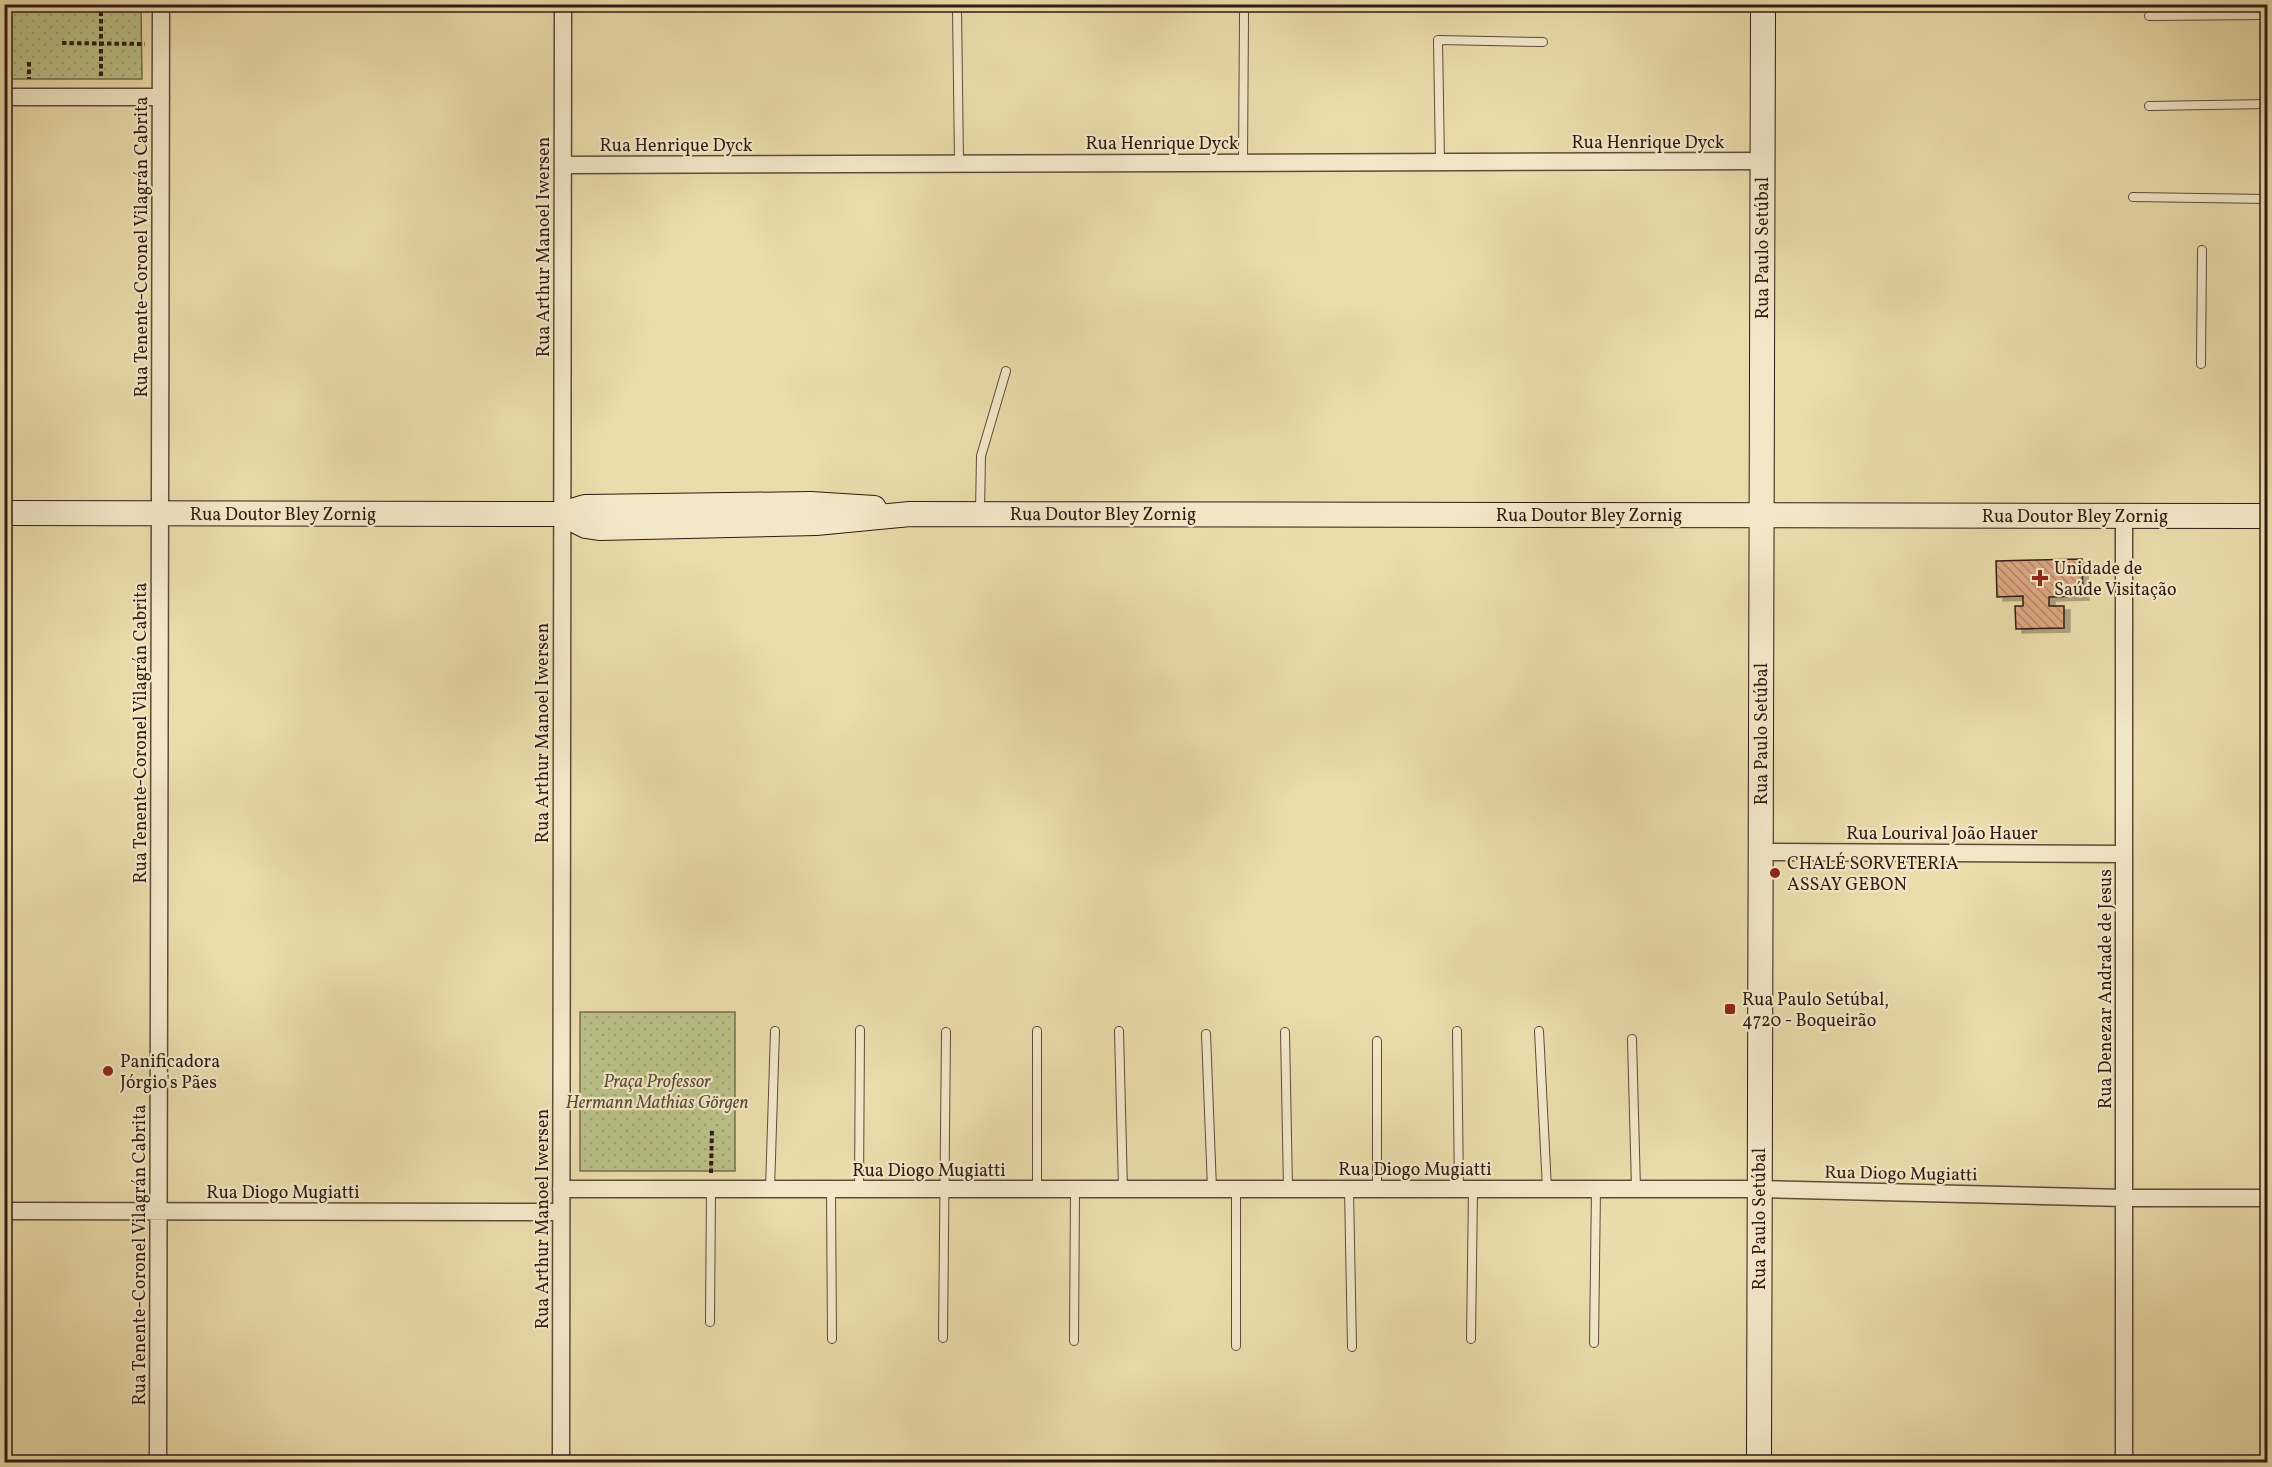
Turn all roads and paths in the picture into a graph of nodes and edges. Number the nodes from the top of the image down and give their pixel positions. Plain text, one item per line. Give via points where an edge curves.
1 (101, 4) edge
2 (161, 4) edge
3 (563, 4) edge
4 (1763, 4) edge
5 (957, 8) dead end
6 (1244, 14) dead end
7 (2268, 15) edge
8 (2149, 16) dead end
9 (1543, 42) dead end
10 (62, 43) dead end
11 (101, 44) junction
12 (161, 44) junction
13 (8, 54) dead end
14 (4, 59) edge
15 (4, 97) edge
16 (101, 97) junction
17 (161, 97) junction
18 (2268, 104) edge
19 (2150, 106) dead end
20 (1762, 161) junction
21 (1440, 162) junction
22 (1244, 163) junction
23 (959, 164) junction
24 (563, 165) junction
25 (2133, 197) dead end
26 (2268, 199) edge
27 (2202, 250) dead end
28 (2201, 364) dead end
29 (1006, 371) dead end
30 (4, 513) edge
31 (160, 513) junction
32 (562, 514) junction
33 (980, 514) junction
34 (1761, 515) junction
35 (2124, 516) junction
36 (2268, 516) edge
37 (1760, 852) junction
38 (2124, 854) junction
39 (860, 1030) dead end
40 (775, 1031) dead end
41 (1037, 1031) dead end
42 (1119, 1031) dead end
43 (1457, 1031) dead end
44 (1539, 1031) dead end
45 (945, 1032) dead end
46 (1285, 1032) dead end
47 (1206, 1034) dead end
48 (1632, 1039) dead end
49 (1377, 1041) dead end
50 (712, 1129) dead end
51 (561, 1189) junction
52 (711, 1189) junction
53 (770, 1189) junction
54 (831, 1189) junction
55 (859, 1189) junction
56 (944, 1189) junction
57 (1036, 1189) junction
58 (1075, 1189) junction
59 (1123, 1189) junction
60 (1212, 1189) junction
61 (1236, 1189) junction
62 (1288, 1189) junction
63 (1349, 1189) junction
64 (1377, 1189) junction
65 (1466, 1189) junction
66 (1547, 1189) junction
67 (1596, 1189) junction
68 (1636, 1189) junction
69 (1760, 1189) junction
70 (2124, 1198) junction
71 (2268, 1198) edge
72 (4, 1211) edge
73 (158, 1211) junction
74 (561, 1212) junction
75 (710, 1322) dead end
76 (943, 1338) dead end
77 (832, 1339) dead end
78 (1471, 1339) dead end
79 (1074, 1341) dead end
80 (1594, 1343) dead end
81 (1236, 1346) dead end
82 (1352, 1347) dead end
83 (158, 1462) edge
84 (561, 1462) edge
85 (1759, 1462) edge
86 (2124, 1462) edge

1 - 11 path
2 - 12 street, Rua Tenente-Coronel Vilagrán Cabrita
3 - 24 street, Rua Arthur Manoel Iwersen
4 - 20 street, Rua Paulo Setúbal
5 - 23 lane
6 - 22 lane
7 - 8 lane
9 - 21 lane via 1437,40
10 - 11 path
11 - 12 path
11 - 16 path
12 - 17 street, Rua Tenente-Coronel Vilagrán Cabrita
13 - 14 path
15 - 16 street
16 - 17 street
17 - 31 street, Rua Tenente-Coronel Vilagrán Cabrita
18 - 19 lane
20 - 21 street, Rua Henrique Dyck
20 - 34 street, Rua Paulo Setúbal
21 - 22 street, Rua Henrique Dyck
22 - 23 street, Rua Henrique Dyck
23 - 24 street, Rua Henrique Dyck
24 - 32 street, Rua Arthur Manoel Iwersen
25 - 26 lane
27 - 28 lane
29 - 33 lane via 981,456
30 - 31 street, Rua Doutor Bley Zornig
31 - 32 street, Rua Doutor Bley Zornig
31 - 73 street, Rua Tenente-Coronel Vilagrán Cabrita
32 - 33 street, Rua Doutor Bley Zornig via 599,528
32 - 51 street, Rua Arthur Manoel Iwersen
33 - 34 street, Rua Doutor Bley Zornig
34 - 35 street, Rua Doutor Bley Zornig
34 - 37 street, Rua Paulo Setúbal
35 - 36 street, Rua Doutor Bley Zornig
35 - 38 street, Rua Denezar Andrade de Jesus
37 - 38 street, Rua Lourival João Hauer
37 - 69 street, Rua Paulo Setúbal
38 - 70 street, Rua Denezar Andrade de Jesus
39 - 55 lane
40 - 53 lane
41 - 57 lane
42 - 59 lane
43 - 65 lane
44 - 66 lane
45 - 56 lane
46 - 62 lane
47 - 60 lane
48 - 68 lane
49 - 64 lane
50 - 52 path
51 - 52 street, Rua Diogo Mugiatti
51 - 74 street, Rua Arthur Manoel Iwersen
52 - 53 street, Rua Diogo Mugiatti
52 - 75 lane
53 - 54 street, Rua Diogo Mugiatti
54 - 55 street, Rua Diogo Mugiatti
54 - 77 lane
55 - 56 street, Rua Diogo Mugiatti
56 - 57 street, Rua Diogo Mugiatti
56 - 76 lane
57 - 58 street, Rua Diogo Mugiatti
58 - 59 street, Rua Diogo Mugiatti
58 - 79 lane
59 - 60 street, Rua Diogo Mugiatti
60 - 61 street, Rua Diogo Mugiatti
61 - 62 street, Rua Diogo Mugiatti
61 - 81 lane
62 - 63 street, Rua Diogo Mugiatti
63 - 64 street, Rua Diogo Mugiatti
63 - 82 lane
64 - 65 street, Rua Diogo Mugiatti
65 - 66 street, Rua Diogo Mugiatti
65 - 78 lane
66 - 67 street, Rua Diogo Mugiatti
67 - 68 street, Rua Diogo Mugiatti
67 - 80 lane
68 - 69 street, Rua Diogo Mugiatti
69 - 70 street, Rua Diogo Mugiatti
69 - 85 street, Rua Paulo Setúbal
70 - 71 street, Rua Diogo Mugiatti
70 - 86 street, Rua Denezar Andrade de Jesus
72 - 73 street, Rua Diogo Mugiatti
73 - 74 street, Rua Diogo Mugiatti
73 - 83 street, Rua Tenente-Coronel Vilagrán Cabrita
74 - 84 street, Rua Arthur Manoel Iwersen

